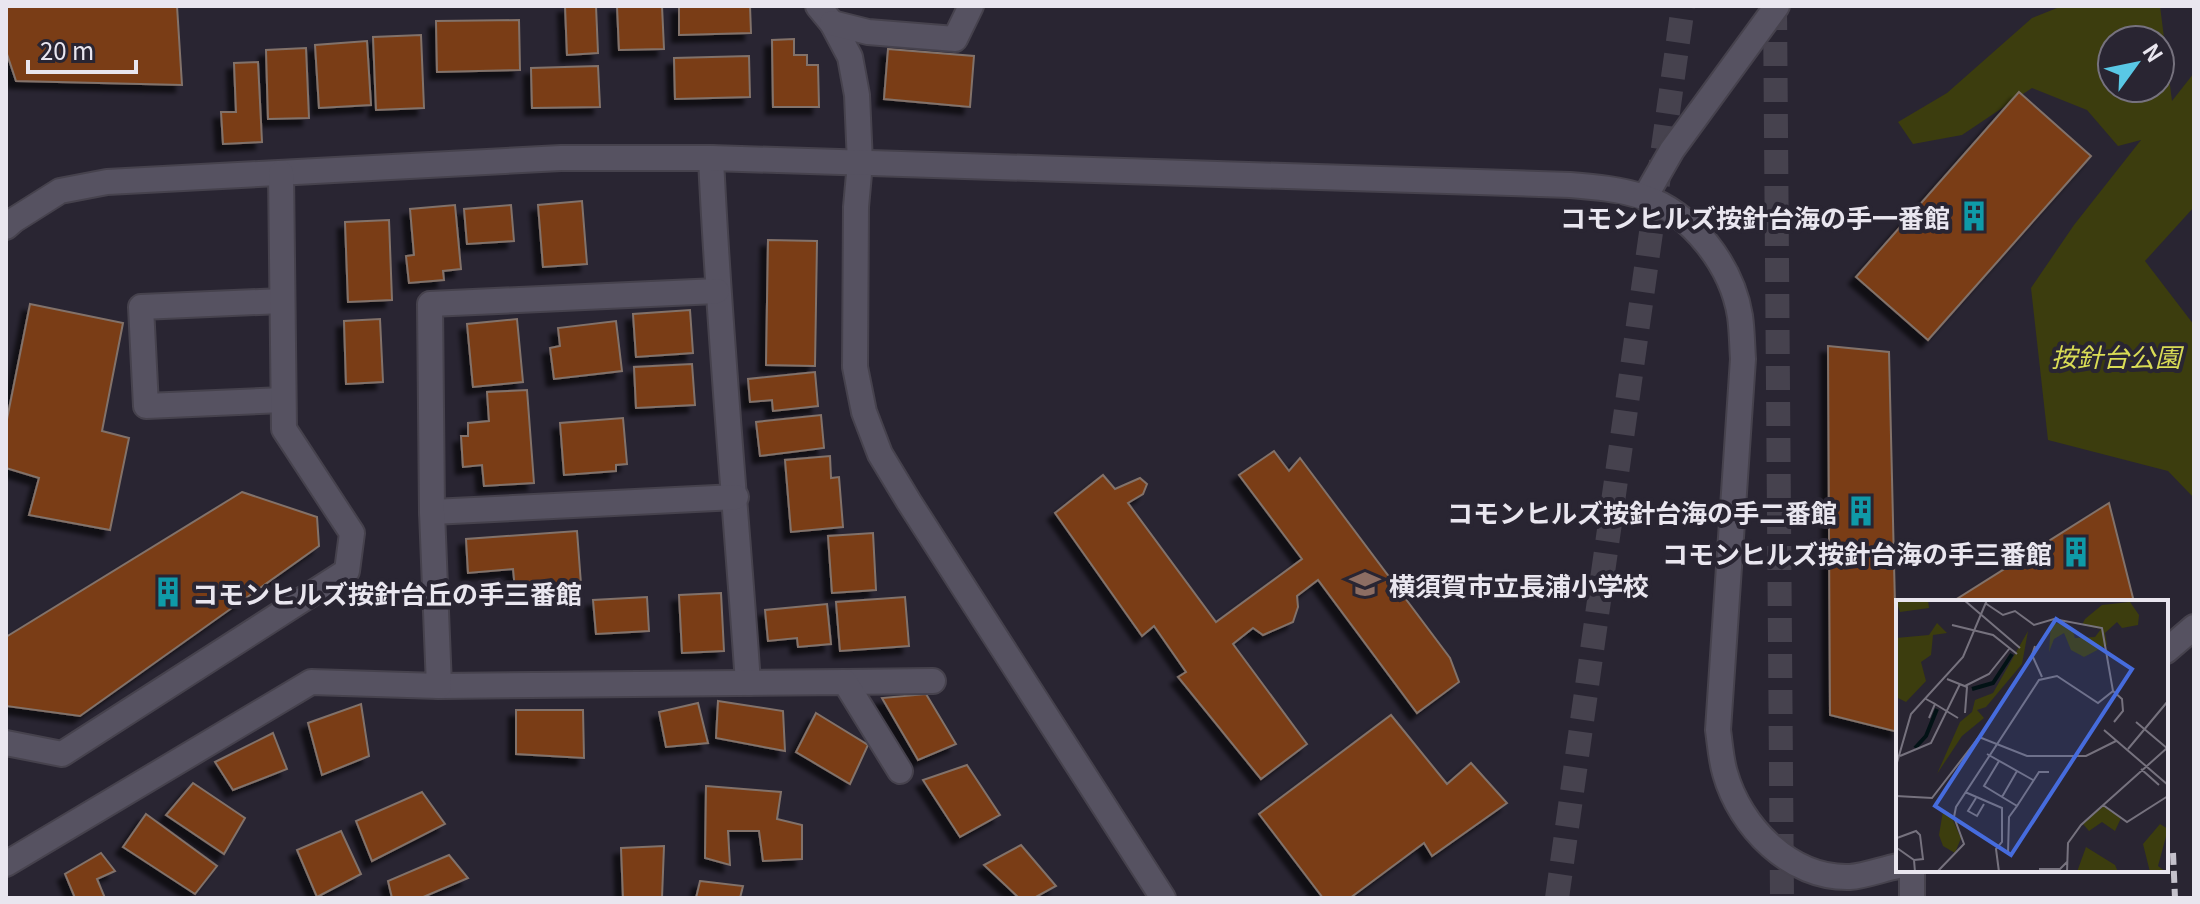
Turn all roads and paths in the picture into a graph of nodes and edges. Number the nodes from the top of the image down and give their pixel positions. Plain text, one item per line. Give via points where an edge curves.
1 (971, 6) edge
2 (1777, 6) edge
3 (825, 15) edge
4 (711, 158) junction
5 (860, 163) junction
6 (281, 173) junction
7 (1645, 197) junction
8 (6, 227) edge
9 (717, 291) junction
10 (282, 301) junction
11 (283, 400) junction
12 (736, 497) junction
13 (432, 512) junction
14 (2194, 627) edge
15 (2168, 649) edge
16 (933, 681) dead end
17 (845, 682) junction
18 (748, 683) junction
19 (439, 686) junction
20 (6, 743) edge
21 (900, 771) dead end
22 (6, 864) edge
23 (1896, 866) edge
24 (1912, 872) edge
25 (1163, 898) edge
26 (1912, 898) edge

1 - 3 street via 955,39 868,32
2 - 7 street via 1672,150
3 - 5 street via 850,57
4 - 5 street
4 - 6 street via 561,158
4 - 9 street
5 - 7 street via 1570,185
5 - 25 street via 855,367 880,454
6 - 8 street via 107,182 60,191
6 - 10 street
7 - 23 street via 1694,228 1714,253 1740,314 1743,359 1718,730 1725,773 1752,828 1782,855 1816,872 1850,877
9 - 12 street
9 - 13 street via 430,304
10 - 11 street
10 - 11 street via 141,307 146,406
11 - 20 street via 284,429 352,533 347,571 62,754
12 - 13 street
12 - 18 street
13 - 19 street
14 - 15 street
16 - 17 street
17 - 18 street
17 - 21 street
18 - 19 street
19 - 22 street via 311,682
24 - 26 street

